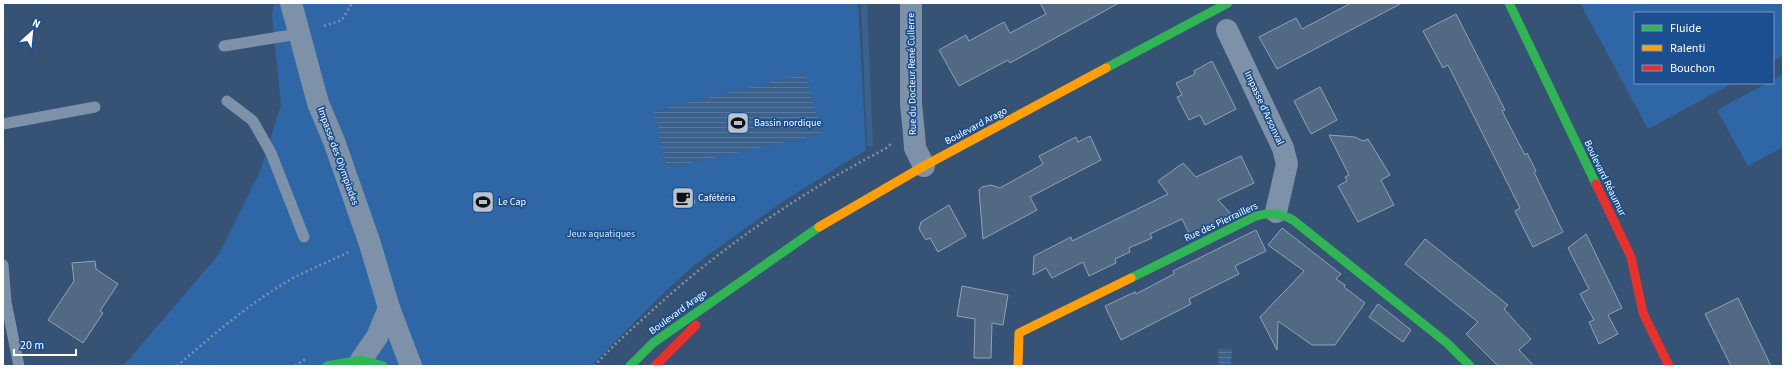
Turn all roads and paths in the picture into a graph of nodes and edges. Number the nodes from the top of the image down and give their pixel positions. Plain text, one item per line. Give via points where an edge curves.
1 (291, 3) edge
2 (352, 3) edge
3 (911, 3) edge
4 (1228, 3) edge
5 (1509, 3) edge
6 (324, 26) dead end
7 (1227, 30) dead end
8 (298, 34) junction
9 (224, 46) dead end
10 (227, 101) dead end
11 (95, 107) dead end
12 (3, 124) edge
13 (895, 139) dead end
14 (924, 166) junction
15 (1276, 212) junction
16 (304, 237) dead end
17 (370, 244) junction
18 (3, 265) edge
19 (742, 281) junction
20 (5, 304) edge
21 (389, 308) junction
22 (309, 357) dead end
23 (361, 360) junction
24 (19, 366) edge
25 (177, 366) edge
26 (295, 366) edge
27 (327, 366) edge
28 (383, 366) edge
29 (410, 366) edge
30 (594, 366) edge
31 (630, 366) edge
32 (655, 366) edge
33 (1018, 366) edge
34 (1470, 366) edge
35 (1669, 366) edge

1 - 8 street, Impasse des Olympiades
2 - 6 path via 342,20
3 - 14 street, Rue du Docteur René Cullerre via 911,104 915,148
4 - 14 street, Boulevard Arago
5 - 35 street, Boulevard Réaumur via 1631,257 1643,312
7 - 15 street, Impasse d'Arsonval via 1283,148 1287,164
8 - 9 lane
8 - 17 street, Impasse des Olympiades via 318,102
10 - 16 lane via 254,121 271,153
11 - 12 lane
13 - 30 path via 885,149 796,200 739,238 662,301
14 - 19 street, Boulevard Arago via 826,222
15 - 33 street, Rue des Pierraillers via 1256,216 1019,333
15 - 34 street via 1293,220 1429,328
17 - 21 street, Impasse des Olympiades
17 - 25 path via 295,277 262,298
18 - 20 lane
19 - 31 street, Boulevard Arago via 653,343
19 - 32 street, Boulevard Arago
20 - 24 lane
21 - 23 street via 377,338
21 - 29 street, Impasse des Olympiades
22 - 26 path
23 - 27 street
23 - 28 street

